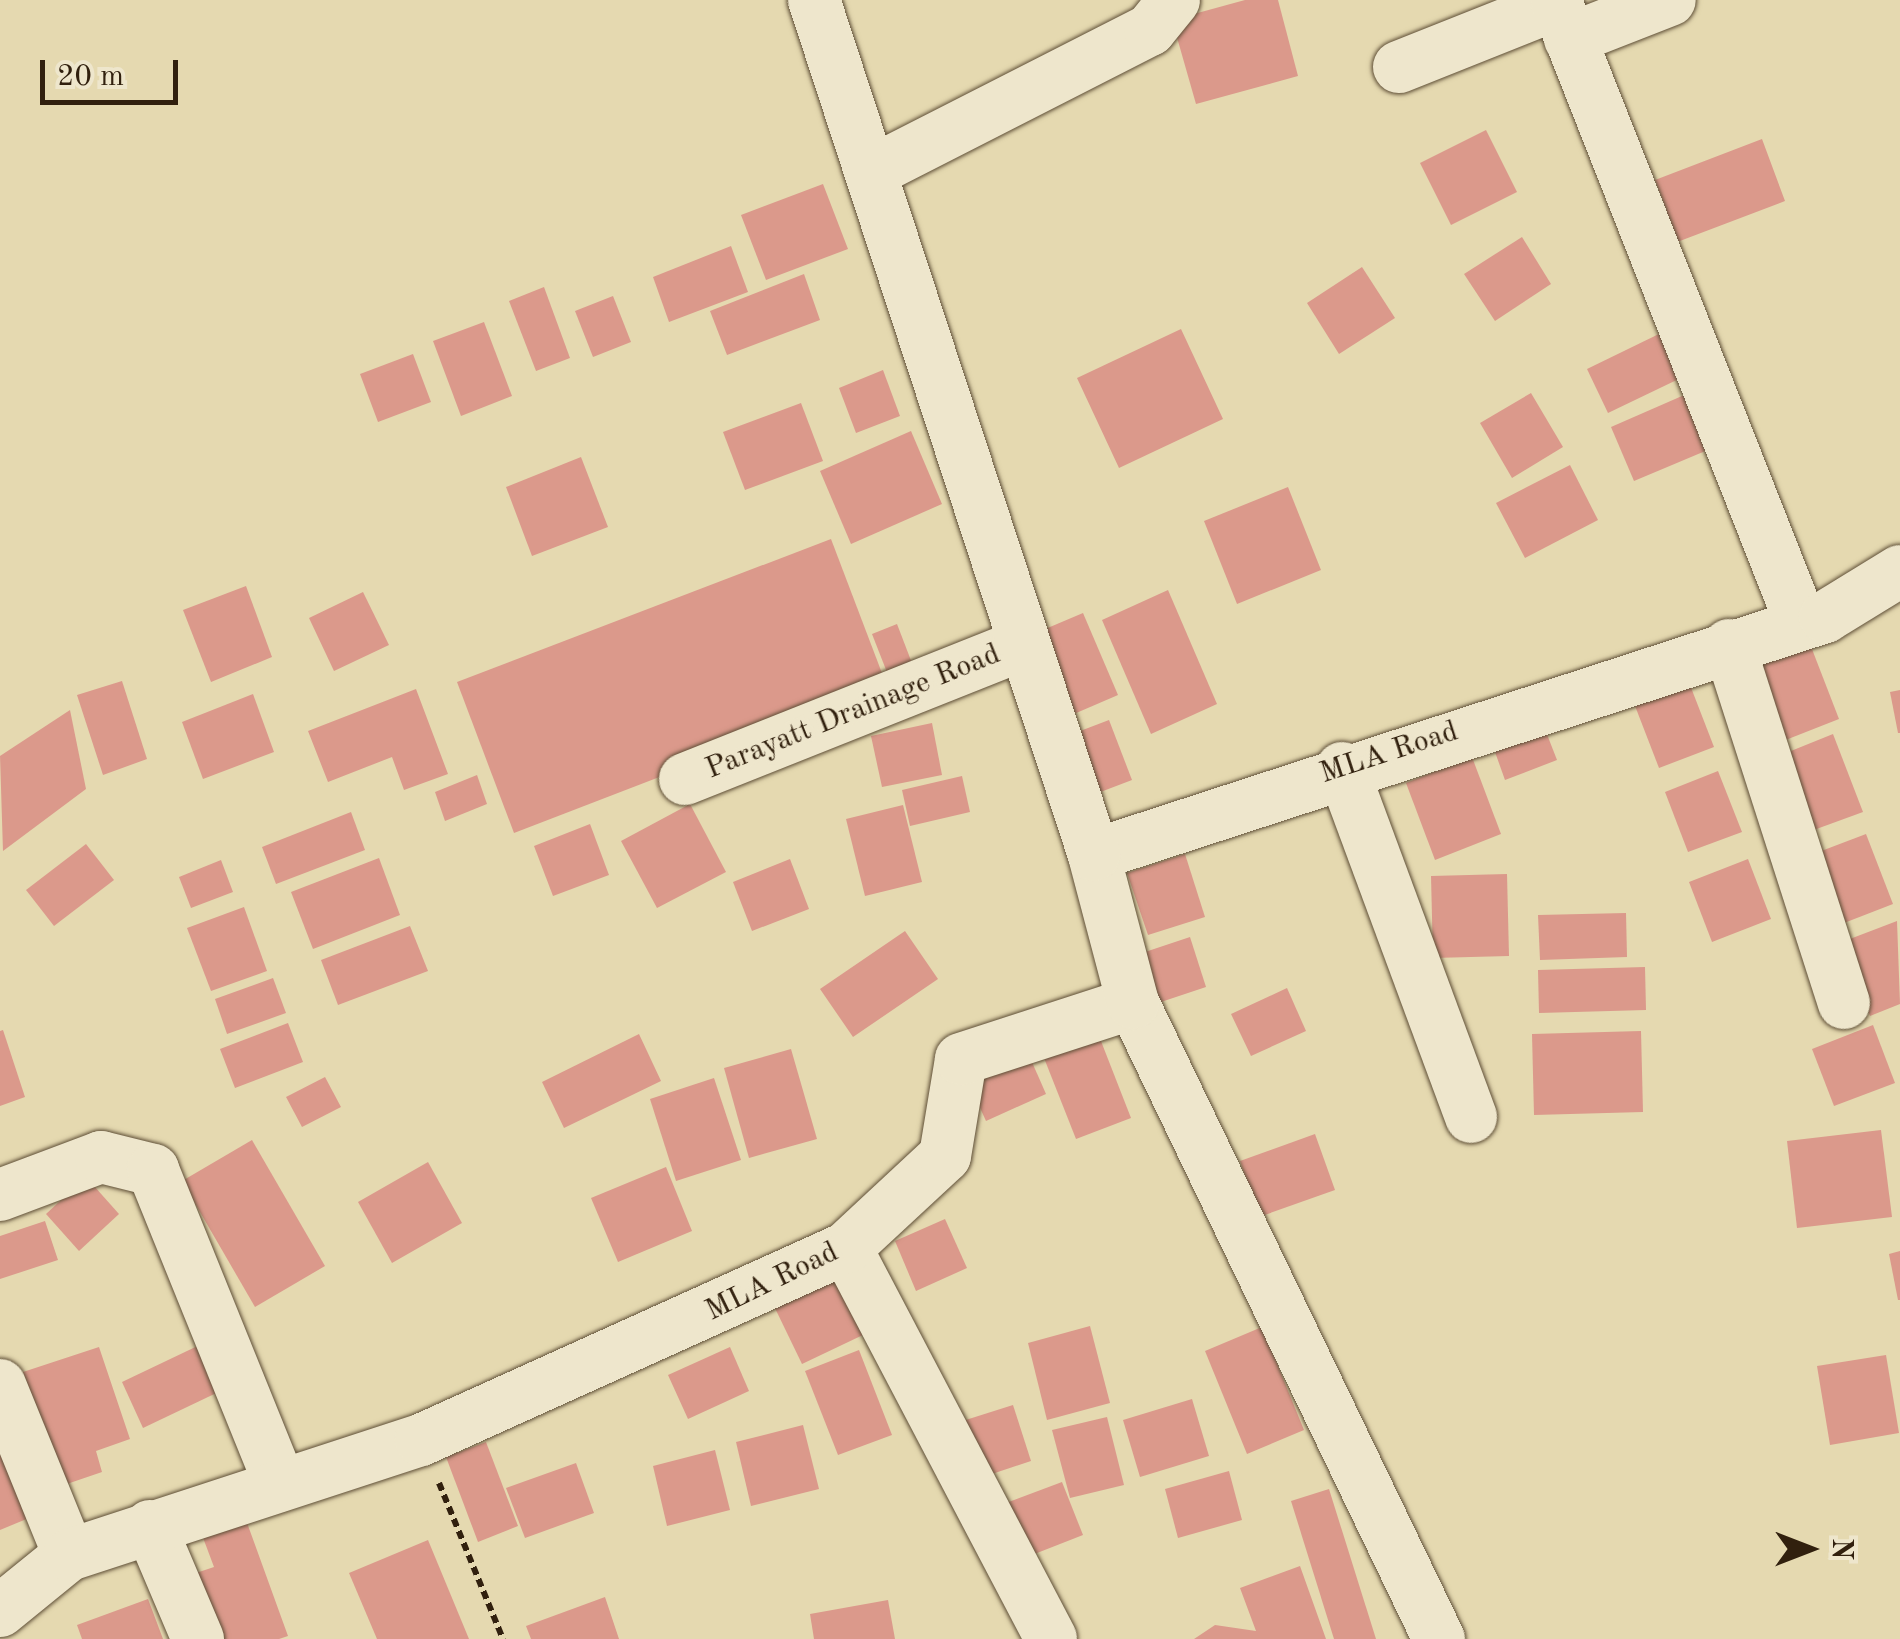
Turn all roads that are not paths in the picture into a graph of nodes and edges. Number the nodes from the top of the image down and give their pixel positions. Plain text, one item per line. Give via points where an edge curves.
1 (814, 0) edge
2 (1174, 0) edge
3 (1670, 0) edge
4 (1570, 39) junction
5 (1399, 67) dead end
6 (871, 172) junction
7 (1900, 572) edge
8 (1801, 623) junction
9 (1022, 645) junction
10 (1729, 645) junction
11 (1342, 768) junction
12 (685, 779) dead end
13 (1094, 854) junction
14 (1133, 1003) junction
15 (1844, 1004) dead end
16 (1471, 1117) dead end
17 (0, 1195) edge
18 (846, 1248) junction
19 (3, 1398) edge
20 (280, 1485) junction
21 (150, 1526) junction
22 (69, 1555) junction
23 (0, 1611) edge
24 (198, 1639) edge
25 (1051, 1639) edge
26 (1439, 1639) edge

1 - 6 street
2 - 6 street via 1150,30
3 - 4 street
4 - 5 street via 1557,4
4 - 8 street
6 - 9 street
7 - 8 street, MLA Road
8 - 10 street, MLA Road
9 - 12 street, Parayatt Drainage Road
9 - 13 street
10 - 11 street, MLA Road
10 - 15 street
11 - 13 street, MLA Road
11 - 16 street
13 - 14 street
14 - 18 street, MLA Road via 961,1060 944,1156
14 - 26 street
17 - 20 street via 101,1157 153,1170
18 - 20 street, MLA Road via 421,1440
18 - 25 street
19 - 22 street
20 - 21 street, MLA Road
21 - 22 street, MLA Road
21 - 24 street
22 - 23 street, MLA Road

